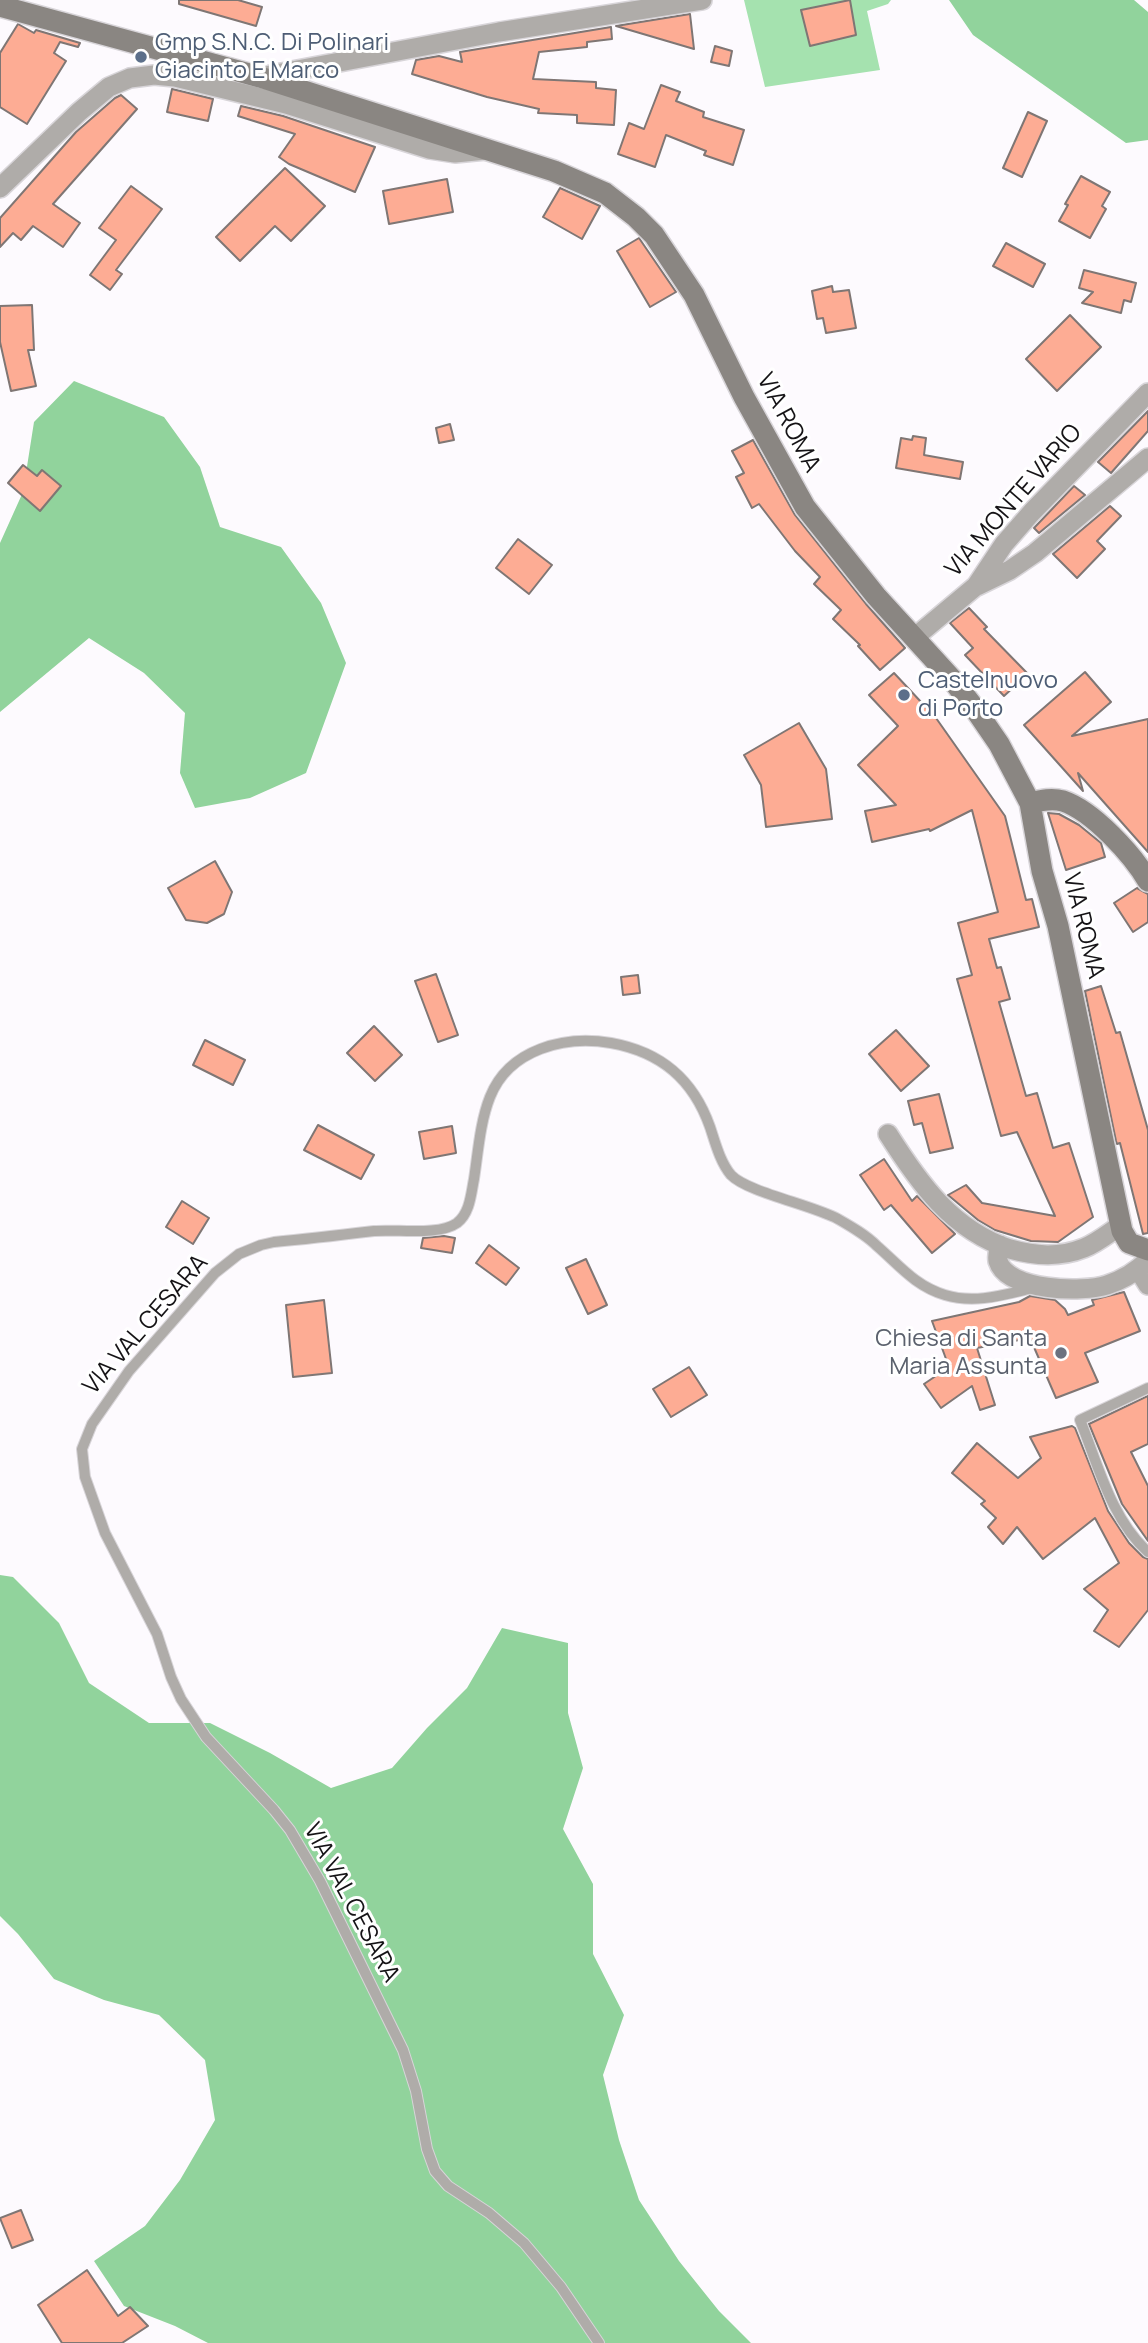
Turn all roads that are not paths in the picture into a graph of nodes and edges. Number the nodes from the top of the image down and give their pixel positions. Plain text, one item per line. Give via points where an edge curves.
1 (702, 0) edge
2 (0, 6) edge
3 (260, 77) junction
4 (487, 149) junction
5 (0, 188) edge
6 (1148, 393) edge
7 (1148, 458) edge
8 (976, 586) junction
9 (914, 638) junction
10 (1030, 803) junction
11 (1148, 881) edge
12 (888, 1134) dead end
13 (1121, 1225) junction
14 (1000, 1245) junction
15 (1148, 1250) edge
16 (1145, 1272) edge
17 (1042, 1286) junction
18 (1148, 1388) edge
19 (1148, 1552) edge
20 (599, 2343) edge

1 - 3 street
2 - 3 main road, VIA ROMA
3 - 4 main road, VIA ROMA
4 - 5 street via 455,153 429,149 286,104 154,75 109,87
4 - 9 main road, VIA ROMA via 597,189 654,235 694,295 805,507
6 - 8 street, VIA MONTE VARIO via 1032,512
7 - 8 street via 1035,553
8 - 9 street, VIA MONTE VARIO
9 - 10 main road, VIA ROMA via 986,723
10 - 11 main road via 1052,799 1073,806 1119,842
10 - 13 main road, VIA ROMA
12 - 14 street via 912,1171 951,1216 969,1231
13 - 14 street via 1092,1244 1065,1253 1032,1255
13 - 15 main road via 1129,1243
14 - 17 street via 998,1259 1004,1272
16 - 17 street via 1093,1288
17 - 20 lane, VIA VAL CESARA via 975,1300 934,1292 846,1224 732,1176 702,1105 670,1067 626,1046 565,1042 546,1046 513,1064 496,1085 486,1111 470,1201 458,1222 430,1230 274,1242 239,1254 215,1273 129,1371 92,1424 82,1450 85,1477 105,1534 157,1634 181,1699 206,1737 290,1830 320,1881 403,2050 435,2171 524,2243
18 - 19 lane via 1080,1420 1111,1499

